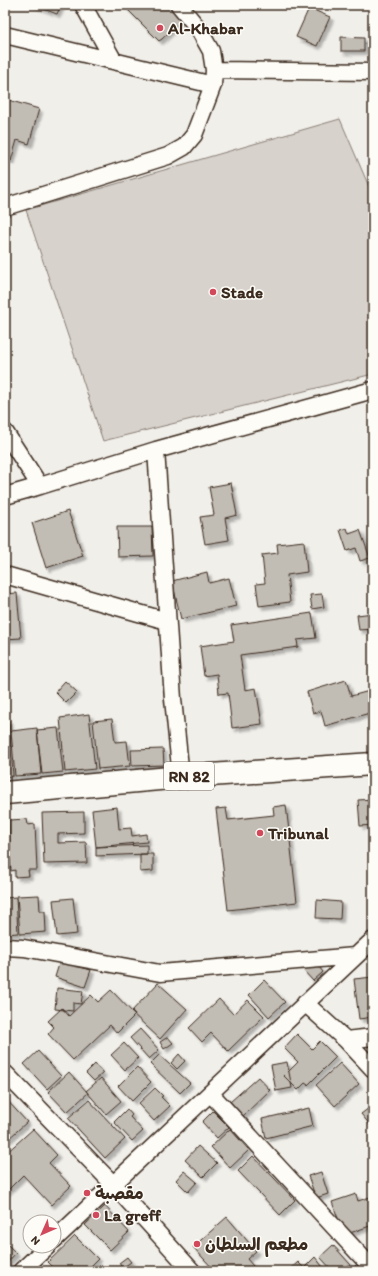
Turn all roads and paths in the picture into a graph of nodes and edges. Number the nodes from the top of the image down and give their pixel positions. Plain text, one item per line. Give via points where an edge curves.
1 (83, 5) edge
2 (179, 5) edge
3 (5, 34) edge
4 (114, 61) junction
5 (373, 72) edge
6 (213, 77) junction
7 (5, 207) edge
8 (373, 390) edge
9 (5, 432) edge
10 (156, 450) junction
11 (40, 486) junction
12 (5, 496) edge
13 (5, 575) edge
14 (167, 620) junction
15 (373, 764) edge
16 (181, 777) junction
17 (5, 793) edge
18 (373, 940) edge
19 (5, 947) edge
20 (355, 956) junction
21 (305, 1003) junction
22 (373, 1037) edge
23 (346, 1040) junction
24 (373, 1069) edge
25 (5, 1073) edge
26 (210, 1093) junction
27 (113, 1184) junction
28 (62, 1232) edge
29 (39, 1254) edge
30 (373, 1269) edge
31 (21, 1271) edge
32 (192, 1271) edge

1 - 4 street
2 - 6 street via 198,28 211,52
3 - 4 street
4 - 6 street
5 - 6 street
6 - 7 street via 194,135 184,147 168,156
8 - 10 street
9 - 11 street
10 - 11 street
10 - 14 street
11 - 12 street
13 - 14 street
14 - 16 street
15 - 16 main road, RN 82
16 - 17 main road, RN 82
18 - 20 street
19 - 20 street via 24,948 160,973
20 - 21 street
21 - 23 street
21 - 26 street
22 - 23 street
23 - 24 street
25 - 27 street
26 - 27 street
26 - 30 street
27 - 28 street
27 - 32 street
29 - 31 street

